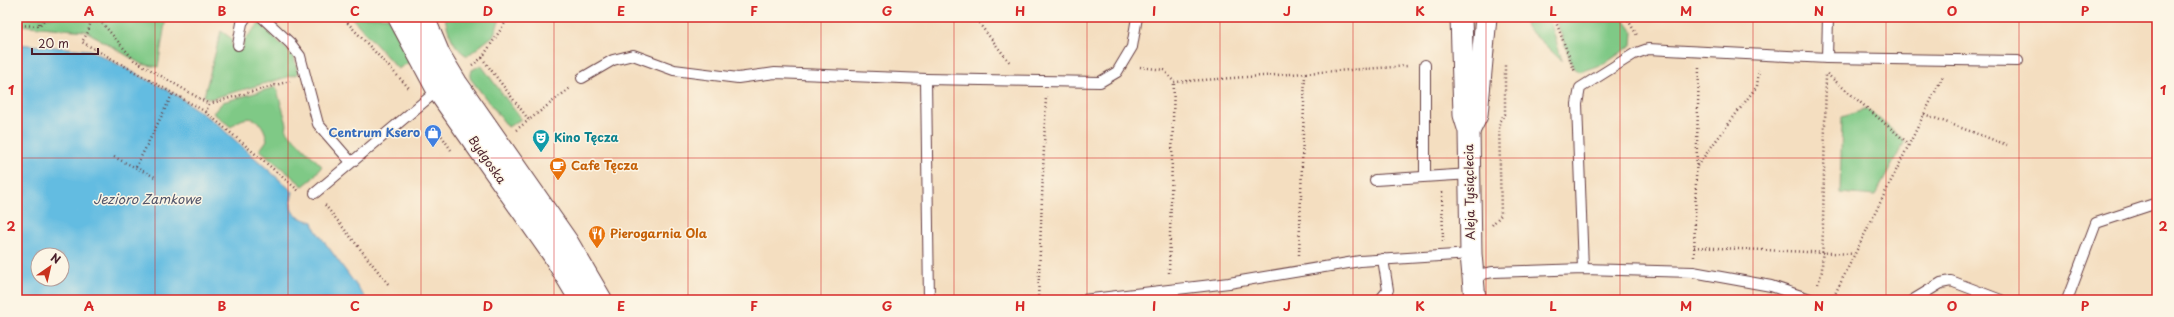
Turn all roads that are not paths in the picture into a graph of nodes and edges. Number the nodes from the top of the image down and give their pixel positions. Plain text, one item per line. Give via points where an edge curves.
1 (246, 17) edge
2 (262, 17) edge
3 (399, 17) edge
4 (423, 17) edge
5 (1138, 17) edge
6 (1461, 17) edge
7 (1486, 17) edge
8 (1828, 17) edge
9 (238, 45) dead end
10 (1826, 58) junction
11 (2018, 61) dead end
12 (1425, 65) road end
13 (582, 78) road end
14 (926, 80) junction
15 (430, 96) junction
16 (1469, 131) junction
17 (350, 162) junction
18 (1470, 174) junction
19 (1425, 176) junction
20 (1375, 180) dead end
21 (315, 193) road end
22 (2157, 203) edge
23 (1471, 254) junction
24 (1383, 259) junction
25 (1583, 269) junction
26 (1472, 276) junction
27 (581, 300) edge
28 (601, 300) edge
29 (929, 300) edge
30 (1083, 300) edge
31 (1380, 300) edge
32 (1475, 300) edge
33 (1813, 300) edge
34 (1913, 300) edge
35 (2001, 300) edge
36 (2067, 300) edge

1 - 9 lane via 242,23
2 - 17 lane via 300,56 318,124
3 - 15 street, Bydgoska
4 - 28 street, Bydgoska via 439,55 456,83 566,242
5 - 14 lane via 1132,46 1117,72 1100,82
6 - 16 street, Aleja Tysiąclecia via 1464,115
7 - 16 street, Aleja Tysiąclecia via 1477,115
8 - 10 lane
10 - 11 lane
10 - 25 lane via 1648,49 1634,54 1580,88 1577,104
12 - 19 lane
13 - 14 lane via 613,60 633,55 674,70 738,78 775,73
14 - 29 lane
15 - 17 lane
15 - 27 street, Bydgoska via 554,255
16 - 18 street, Aleja Tysiąclecia
17 - 21 lane
18 - 19 lane
18 - 23 street, Aleja Tysiąclecia
19 - 20 lane
22 - 36 lane via 2096,223
23 - 24 lane
23 - 26 street, Aleja Tysiąclecia
24 - 30 lane via 1229,283
24 - 31 lane via 1388,290
25 - 26 lane via 1493,272
25 - 33 lane via 1693,272 1771,286
26 - 32 street, Aleja Tysiąclecia
34 - 35 lane via 1941,283 1952,281

